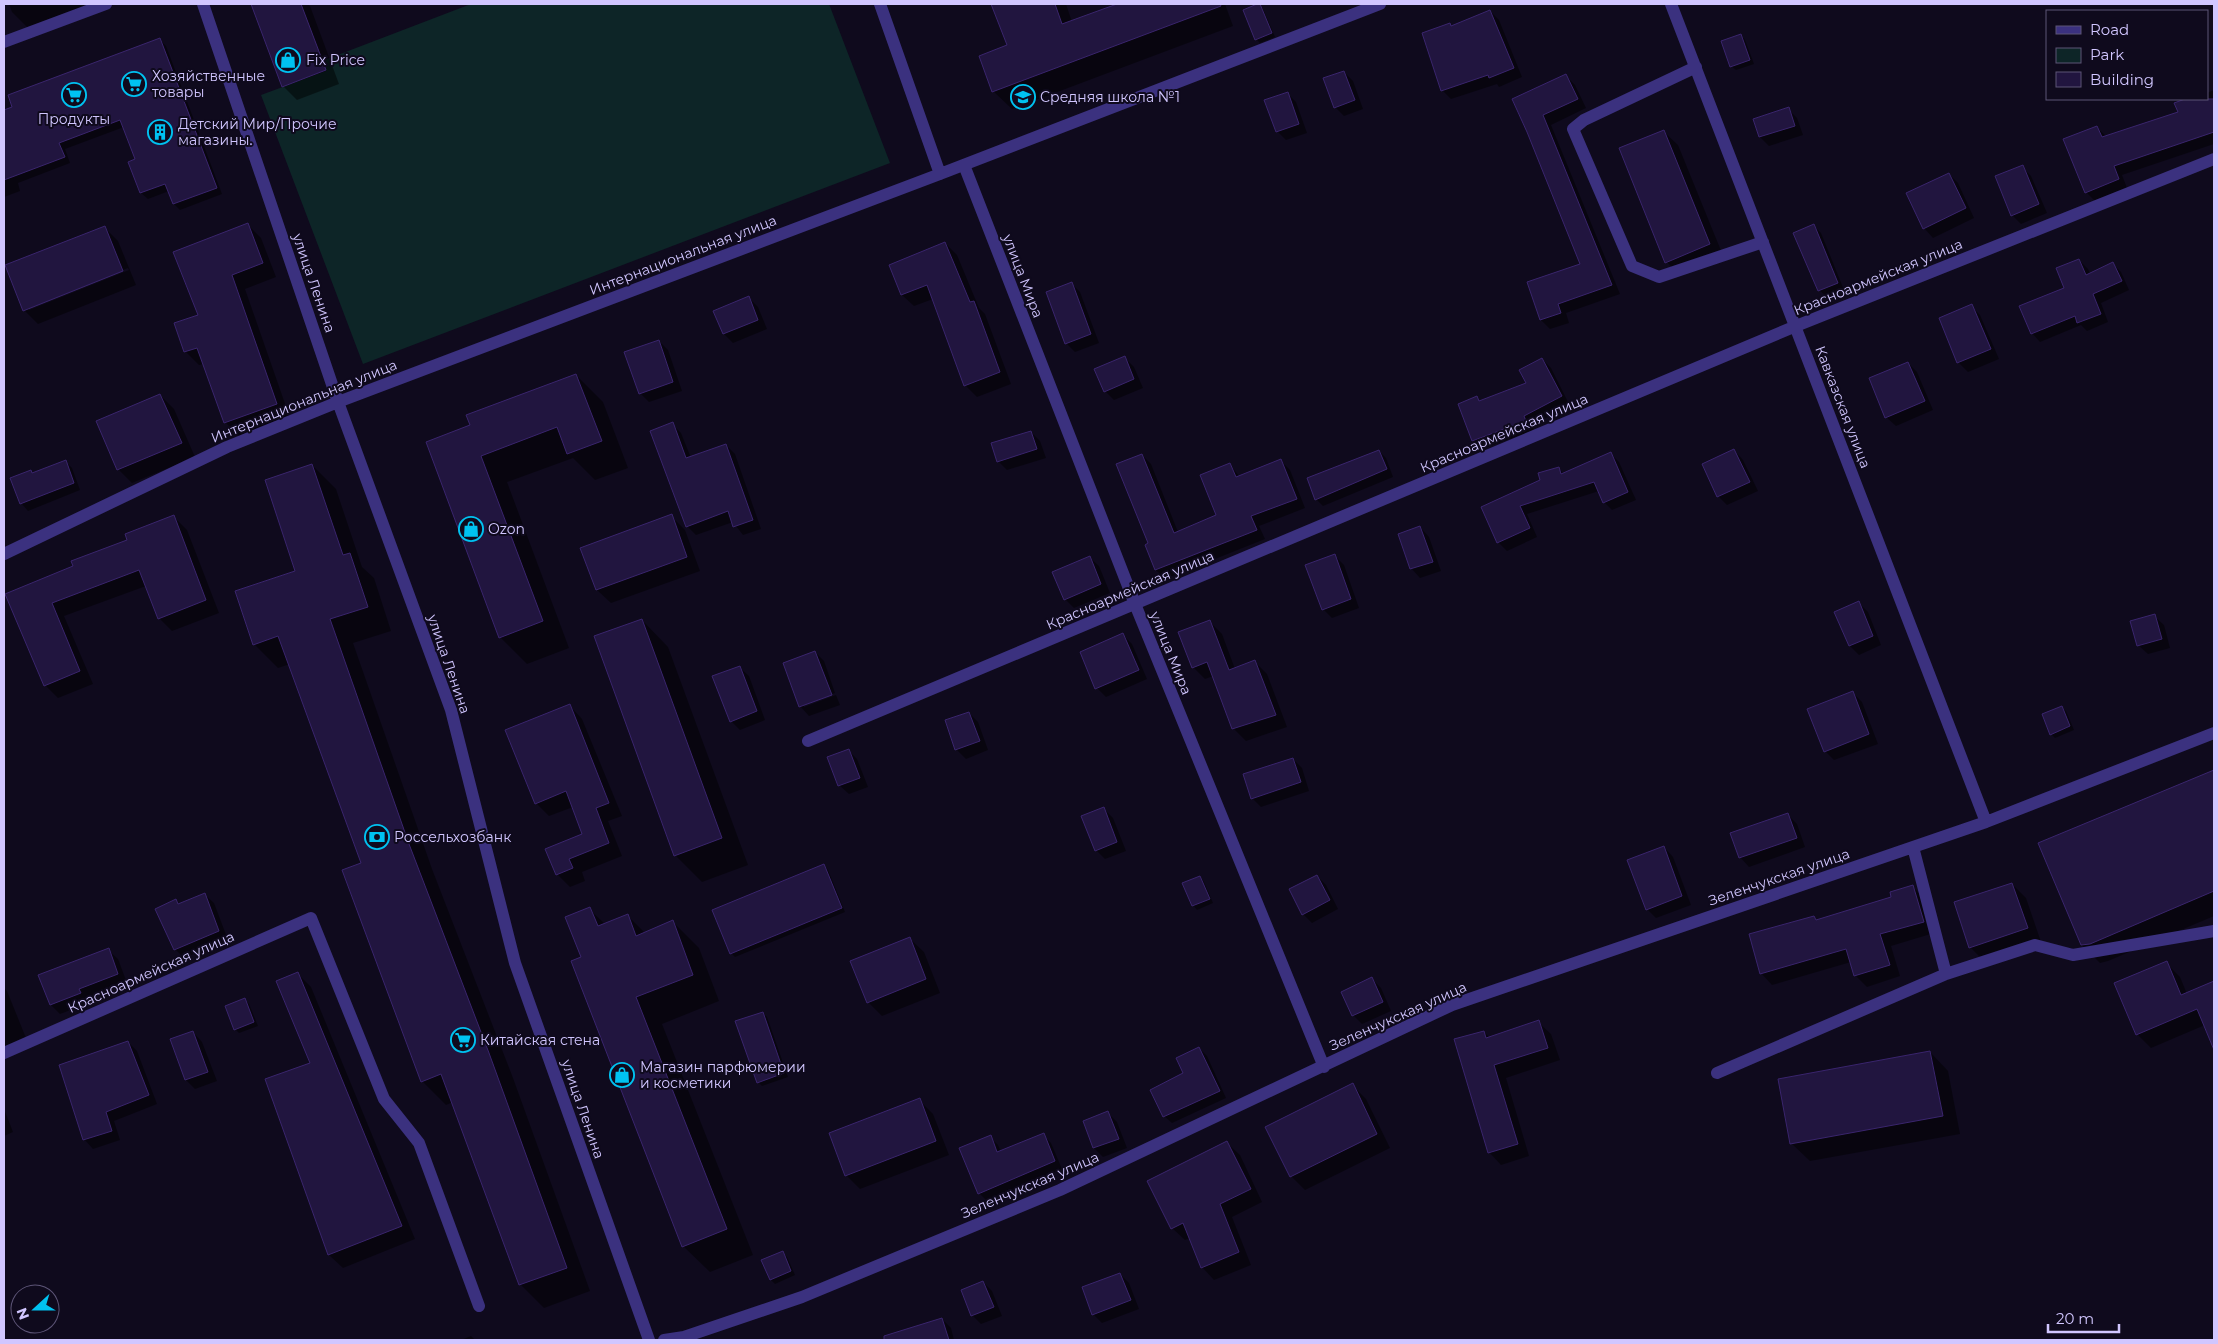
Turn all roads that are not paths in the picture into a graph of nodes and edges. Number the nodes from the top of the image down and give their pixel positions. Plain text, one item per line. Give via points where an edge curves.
1 (106, 4) edge
2 (203, 4) edge
3 (880, 4) edge
4 (1380, 4) edge
5 (1671, 4) edge
6 (4, 42) edge
7 (1696, 67) junction
8 (2214, 159) edge
9 (964, 165) junction
10 (940, 174) junction
11 (1763, 242) junction
12 (1796, 326) junction
13 (338, 402) junction
14 (4, 554) edge
15 (1134, 604) junction
16 (2214, 733) edge
17 (808, 741) dead end
18 (1986, 822) junction
19 (1913, 847) junction
20 (2214, 931) edge
21 (1946, 974) junction
22 (4, 1054) edge
23 (1324, 1067) junction
24 (1717, 1073) dead end
25 (479, 1306) dead end
26 (648, 1340) edge
27 (664, 1340) edge

1 - 6 street
2 - 13 street, улица Ленина
3 - 10 street
4 - 9 street, Интернациональная улица
5 - 7 street, Кавказская улица
7 - 11 street, Кавказская улица
7 - 11 street via 1584,120 1573,129 1632,266 1659,277
8 - 12 street, Красноармейская улица
9 - 10 street, Интернациональная улица
9 - 15 street, улица Мира
10 - 13 street, Интернациональная улица
11 - 12 street, Кавказская улица
12 - 15 street, Красноармейская улица
12 - 18 street, Кавказская улица
13 - 14 street, Интернациональная улица via 227,447
13 - 26 street, улица Ленина via 450,710 515,963
15 - 17 street, Красноармейская улица
15 - 23 street, улица Мира
16 - 18 street, Зеленчукская улица
18 - 19 street, Зеленчукская улица
19 - 21 street
19 - 23 street, Зеленчукская улица via 1452,1005
20 - 21 street via 2073,955 2034,945
21 - 24 street
22 - 25 street, Красноармейская улица via 311,918 384,1099 419,1142
23 - 27 street, Зеленчукская улица via 1060,1190 802,1297 684,1337

